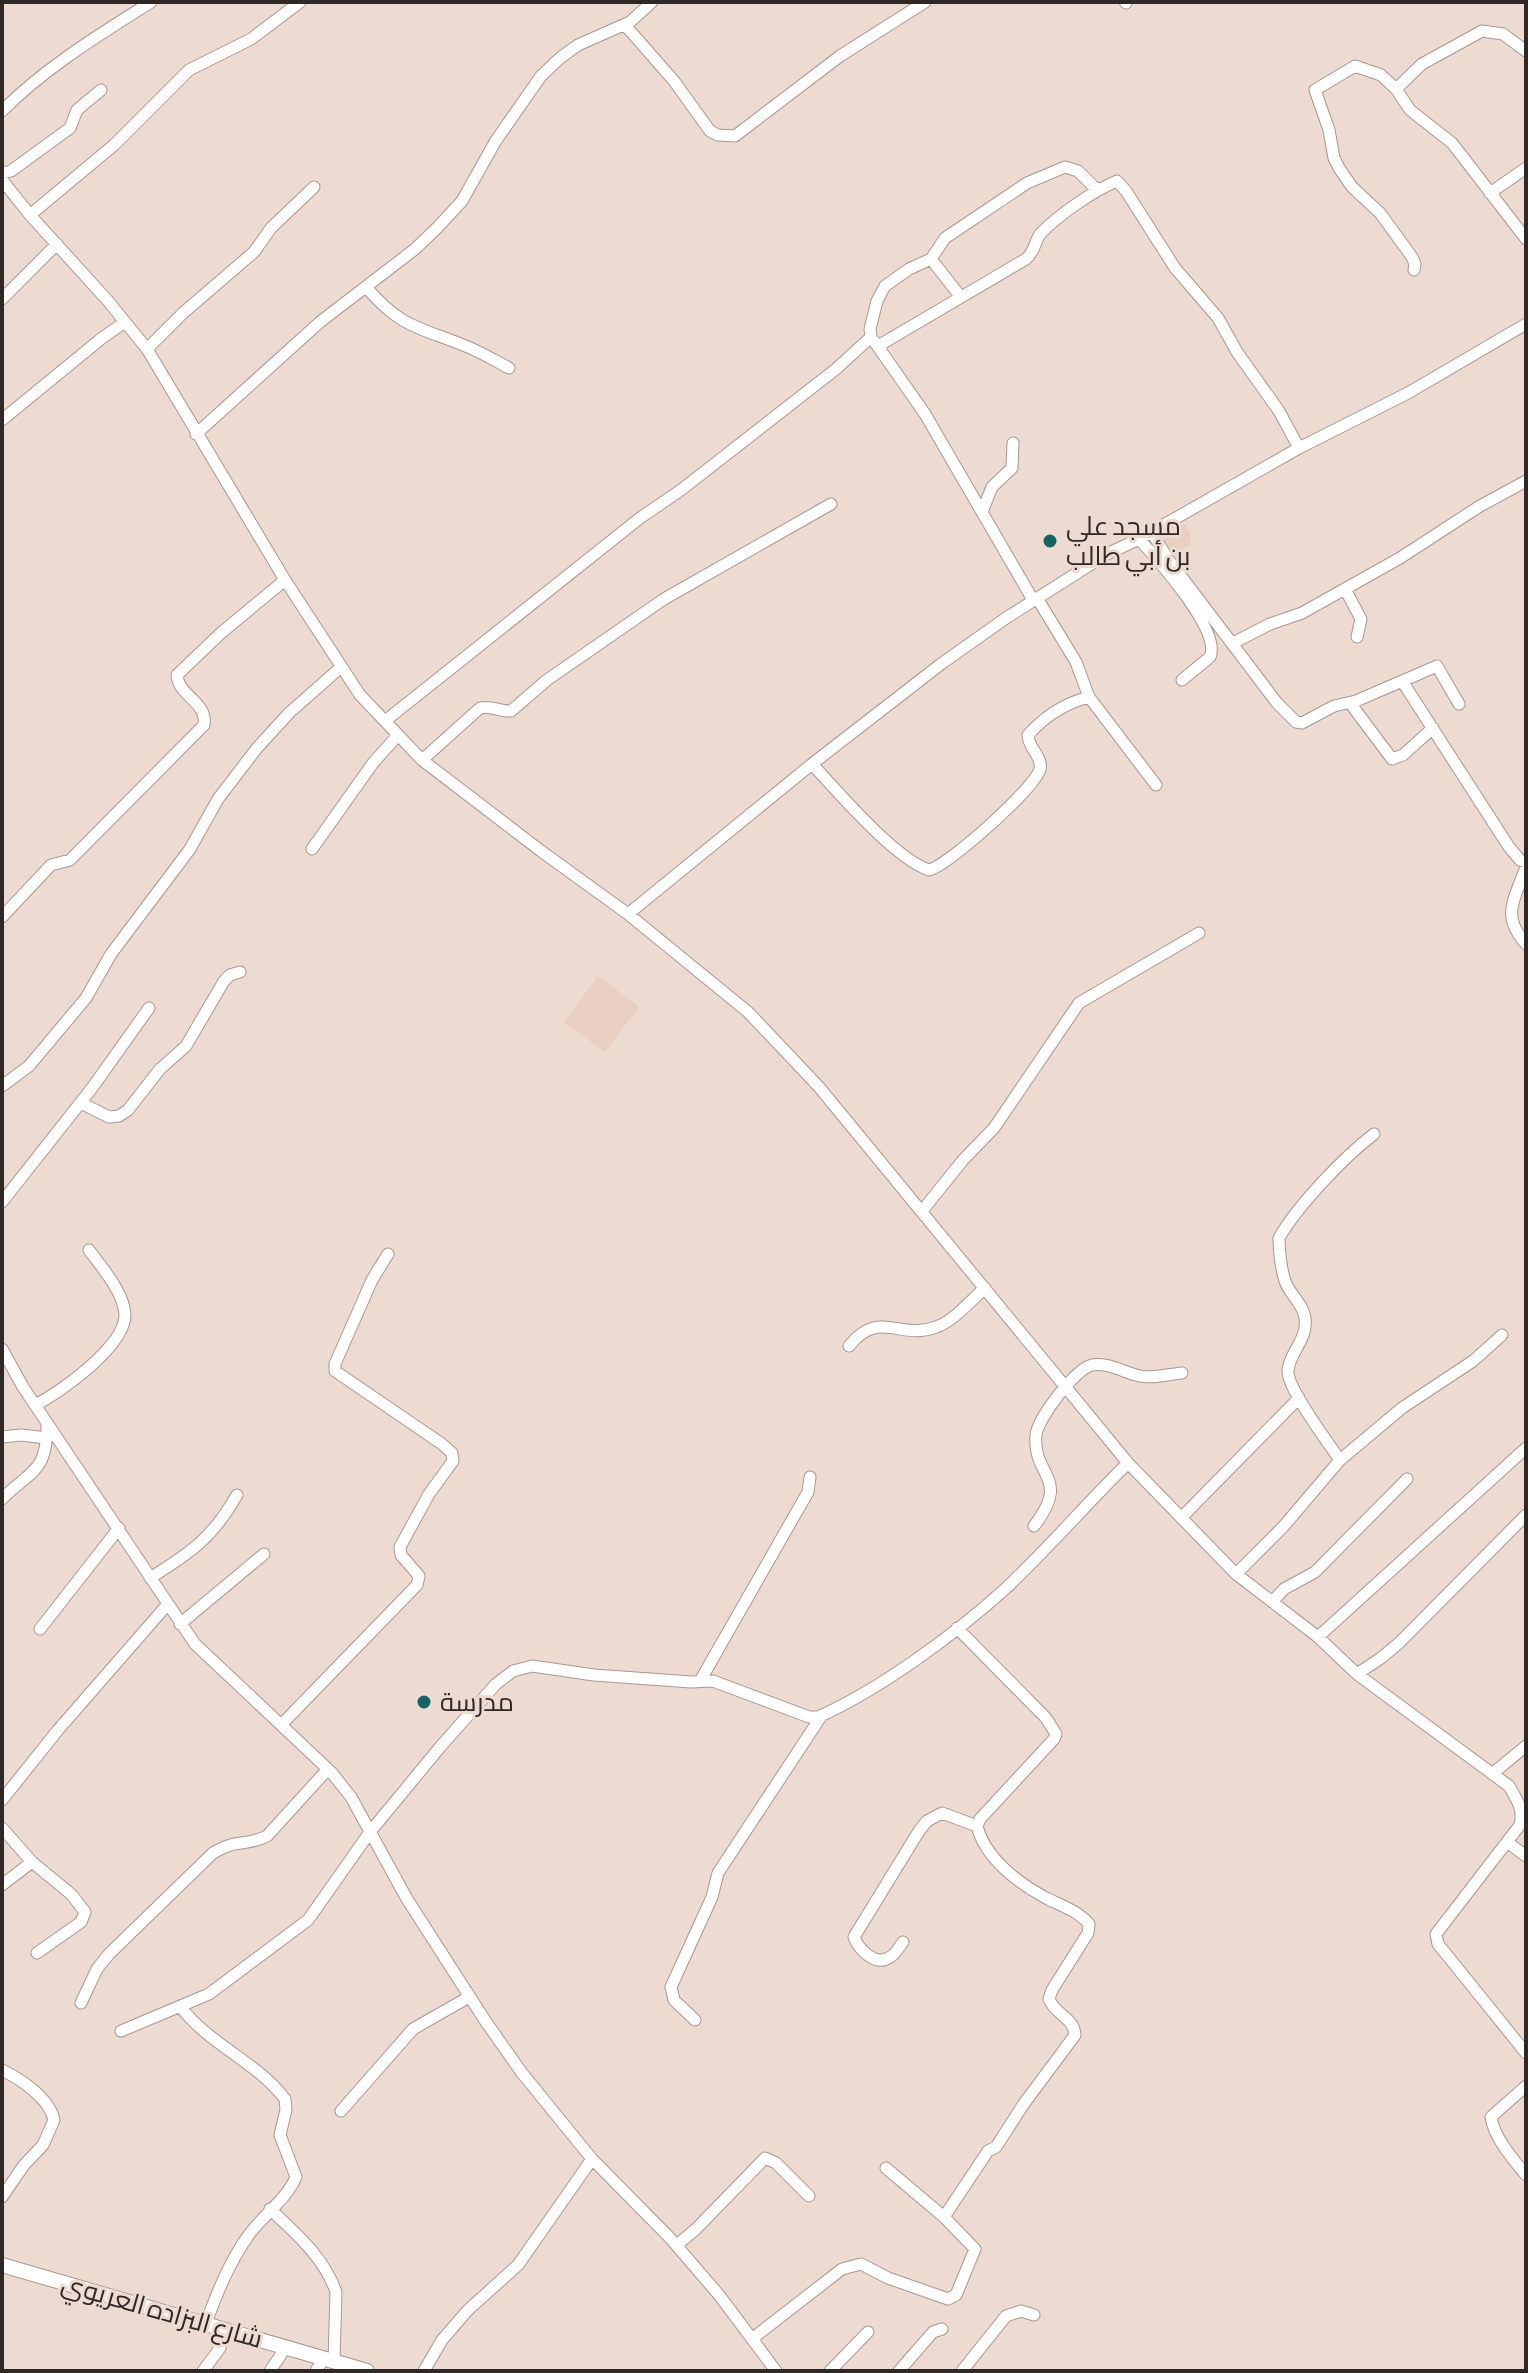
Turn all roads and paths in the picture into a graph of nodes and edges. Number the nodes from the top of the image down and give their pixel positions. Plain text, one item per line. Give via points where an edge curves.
1 (151, 2) edge
2 (300, 2) edge
3 (652, 2) edge
4 (925, 2) edge
5 (625, 25) junction
6 (1526, 51) edge
7 (1396, 89) junction
8 (101, 90) dead end
9 (2, 111) edge
10 (1526, 168) edge
11 (2, 173) edge
12 (2, 180) edge
13 (314, 187) dead end
14 (1100, 189) junction
15 (1490, 193) junction
16 (30, 215) junction
17 (1526, 239) edge
18 (57, 244) junction
19 (931, 259) junction
20 (1414, 270) dead end
21 (366, 287) junction
22 (960, 296) junction
23 (2, 299) edge
24 (125, 322) junction
25 (1526, 324) edge
26 (874, 342) junction
27 (147, 349) junction
28 (509, 368) dead end
29 (2, 420) edge
30 (196, 434) junction
31 (1013, 443) dead end
32 (1299, 448) junction
33 (1526, 481) edge
34 (831, 504) dead end
35 (982, 512) junction
36 (1151, 531) junction
37 (1139, 539) junction
38 (285, 580) junction
39 (1345, 589) junction
40 (1035, 599) junction
41 (1357, 637) dead end
42 (1233, 643) junction
43 (340, 668) junction
44 (1182, 680) dead end
45 (1402, 681) junction
46 (1089, 697) junction
47 (1350, 703) junction
48 (1459, 704) dead end
49 (385, 721) junction
50 (1433, 728) junction
51 (398, 735) junction
52 (422, 760) junction
53 (812, 764) junction
54 (1156, 785) dead end
55 (312, 849) dead end
56 (1526, 864) edge
57 (628, 914) junction
58 (2, 917) edge
59 (1199, 933) dead end
60 (1526, 944) edge
61 (240, 972) dead end
62 (149, 1008) dead end
63 (2, 1086) edge
64 (81, 1103) junction
65 (1374, 1134) dead end
66 (2, 1202) edge
67 (922, 1211) junction
68 (89, 1250) dead end
69 (388, 1254) dead end
70 (985, 1288) junction
71 (1502, 1335) dead end
72 (849, 1346) dead end
73 (2, 1349) edge
74 (1182, 1373) dead end
75 (1064, 1385) junction
76 (1299, 1398) junction
77 (35, 1405) junction
78 (47, 1424) junction
79 (2, 1437) edge
80 (47, 1438) junction
81 (1526, 1448) edge
82 (1340, 1460) junction
83 (1128, 1463) junction
84 (810, 1477) dead end
85 (1407, 1479) dead end
86 (237, 1495) dead end
87 (2, 1499) edge
88 (1526, 1515) edge
89 (1181, 1518) junction
90 (1034, 1526) dead end
91 (119, 1528) junction
92 (264, 1554) dead end
93 (1236, 1574) junction
94 (150, 1578) junction
95 (1272, 1602) junction
96 (167, 1605) junction
97 (180, 1624) junction
98 (957, 1628) junction
99 (40, 1629) dead end
100 (1318, 1637) junction
101 (1357, 1674) junction
102 (700, 1681) junction
103 (822, 1715) junction
104 (281, 1725) junction
105 (1526, 1746) edge
106 (328, 1769) junction
107 (1492, 1774) junction
108 (2, 1800) edge
109 (977, 1826) junction
110 (2, 1828) edge
111 (370, 1832) junction
112 (1507, 1842) junction
113 (1526, 1856) edge
114 (32, 1862) junction
115 (2, 1885) edge
116 (903, 1942) dead end
117 (37, 1953) dead end
118 (469, 1997) junction
119 (81, 2003) dead end
120 (180, 2006) junction
121 (695, 2020) dead end
122 (121, 2031) dead end
123 (1526, 2053) edge
124 (2, 2070) edge
125 (1526, 2086) edge
126 (341, 2111) dead end
127 (592, 2159) junction
128 (886, 2168) dead end
129 (1526, 2175) edge
130 (809, 2196) dead end
131 (2, 2197) edge
132 (270, 2209) junction
133 (944, 2217) junction
134 (677, 2245) junction
135 (2, 2265) edge
136 (1034, 2315) dead end
137 (206, 2323) junction
138 (225, 2328) junction
139 (942, 2329) dead end
140 (868, 2332) dead end
141 (753, 2338) junction
142 (286, 2347) junction
143 (324, 2363) edge
144 (203, 2371) edge
145 (270, 2371) edge
146 (367, 2371) edge
147 (424, 2371) edge
148 (776, 2371) edge
149 (830, 2371) edge
150 (899, 2371) edge
151 (962, 2371) edge

1 - 9 street via 33,82
2 - 16 street via 251,39 189,70 114,145
3 - 5 street
4 - 5 street via 840,56 735,136 710,131
5 - 21 street via 578,45 541,76 462,201 415,249
6 - 7 street via 1503,34 1482,31 1417,67
7 - 15 street via 1410,110 1452,143
7 - 20 street via 1381,75 1355,66 1314,94 1339,168 1388,223 1412,257
8 - 11 street via 77,110 70,128
10 - 15 street
12 - 16 street
13 - 27 street via 254,252
14 - 19 street via 1078,171 1062,167 1027,183 945,238
14 - 22 street via 1040,234 1026,259
14 - 32 street via 1117,181 1123,186 1182,278 1218,318
15 - 17 street
16 - 18 street
18 - 23 street
18 - 24 street
19 - 22 street
19 - 26 street via 882,290 870,329
21 - 28 street via 416,329
21 - 30 street
22 - 26 street
24 - 27 street
24 - 29 street
25 - 32 street
26 - 35 street via 925,414
26 - 49 street via 640,518
27 - 30 street
30 - 38 street
31 - 35 street via 1012,468 992,487
32 - 36 street
33 - 39 street
34 - 52 street via 664,599 511,711 480,708
35 - 40 street
36 - 37 street
36 - 42 street
37 - 40 street
37 - 44 street via 1193,607 1212,643 1210,657
38 - 43 street
38 - 58 street via 177,675 183,690 202,709 204,725 70,860 51,865
39 - 41 street via 1361,619
39 - 42 street
40 - 46 street via 1076,662
40 - 53 street
42 - 47 street via 1296,722
43 - 49 street
43 - 63 street via 257,748 111,954 86,998 29,1066
45 - 47 street
45 - 48 street via 1438,666
45 - 50 street
46 - 53 street via 1038,724 1028,735 1028,744 1040,759 1038,775 949,860 929,870 897,849
46 - 54 street
47 - 50 street via 1392,759
49 - 51 street
50 - 56 street via 1509,847
51 - 52 street
51 - 55 street
52 - 57 street
53 - 57 street
56 - 60 street via 1510,917
57 - 67 street via 748,1012 819,1087
59 - 67 street via 1079,1003 994,1128
61 - 64 street via 224,981 186,1046 128,1110 109,1117
62 - 64 street
64 - 66 street
65 - 76 street via 1331,1173 1279,1238 1285,1282 1305,1314 1303,1339 1288,1367
67 - 70 street
68 - 77 street via 115,1287 123,1305 123,1325 66,1388
69 - 104 street via 335,1371 442,1444 453,1461 400,1547 419,1576 417,1585
70 - 72 street via 937,1327 878,1325
70 - 75 street
71 - 82 street
73 - 77 street
74 - 75 street via 1139,1376 1092,1365
75 - 83 street
75 - 90 street via 1036,1435 1051,1497
76 - 82 street
76 - 89 street
77 - 78 street
78 - 80 street
78 - 91 street
79 - 80 street
80 - 87 street via 37,1470
81 - 100 street
82 - 93 street
83 - 89 street
83 - 98 street via 1004,1589
84 - 102 street via 808,1492
85 - 95 street via 1315,1572
86 - 94 street via 221,1524
88 - 101 street via 1399,1643
89 - 93 street
91 - 94 street
91 - 99 street
92 - 97 street
93 - 95 street
94 - 96 street
95 - 100 street
96 - 97 street
96 - 108 street
97 - 104 street via 218,1668
98 - 103 street via 888,1678
98 - 109 street via 1056,1734
100 - 101 street
101 - 107 street
102 - 103 street via 713,1681 809,1717
102 - 111 street via 532,1666 513,1671 496,1684
103 - 121 street via 714,1881 712,1897 671,1987 674,2000
104 - 106 street
105 - 107 street
106 - 111 street
106 - 119 street via 267,1836 253,1843 228,1844 213,1853 109,1954
107 - 112 street via 1509,1786 1521,1805 1520,1825
109 - 116 street via 942,1813 927,1821 854,1937 863,1953 875,1959 893,1956
109 - 133 street via 1003,1867 1083,1917 1090,1928 1049,1999 1073,2024 1075,2035
110 - 114 street
111 - 118 street
111 - 120 street via 308,1920 225,1984
112 - 113 street
112 - 123 street via 1436,1939
114 - 115 street
114 - 117 street via 85,1912 81,1922
118 - 126 street via 413,2029
118 - 127 street
120 - 122 street
120 - 132 street via 203,2033 246,2062 285,2099 280,2135 296,2177
124 - 131 street via 37,2095 54,2120 43,2145
125 - 129 street via 1491,2117
127 - 134 street
127 - 147 street via 518,2265 468,2310
128 - 133 street
130 - 134 street via 765,2158
132 - 137 street via 230,2265
132 - 143 street via 323,2263 336,2292
133 - 141 street via 975,2249 952,2298 902,2284 861,2264 850,2266
134 - 141 street
135 - 137 street, شارع البزاده العريوي
136 - 151 street via 1021,2311 1006,2316
137 - 138 street, شارع البزاده العريوي
138 - 142 street, شارع البزاده العريوي
138 - 144 street via 220,2348
139 - 150 street via 933,2332
140 - 149 street
141 - 148 street
142 - 143 street, شارع البزاده العريوي
142 - 145 street
143 - 146 street, شارع البزاده العريوي

